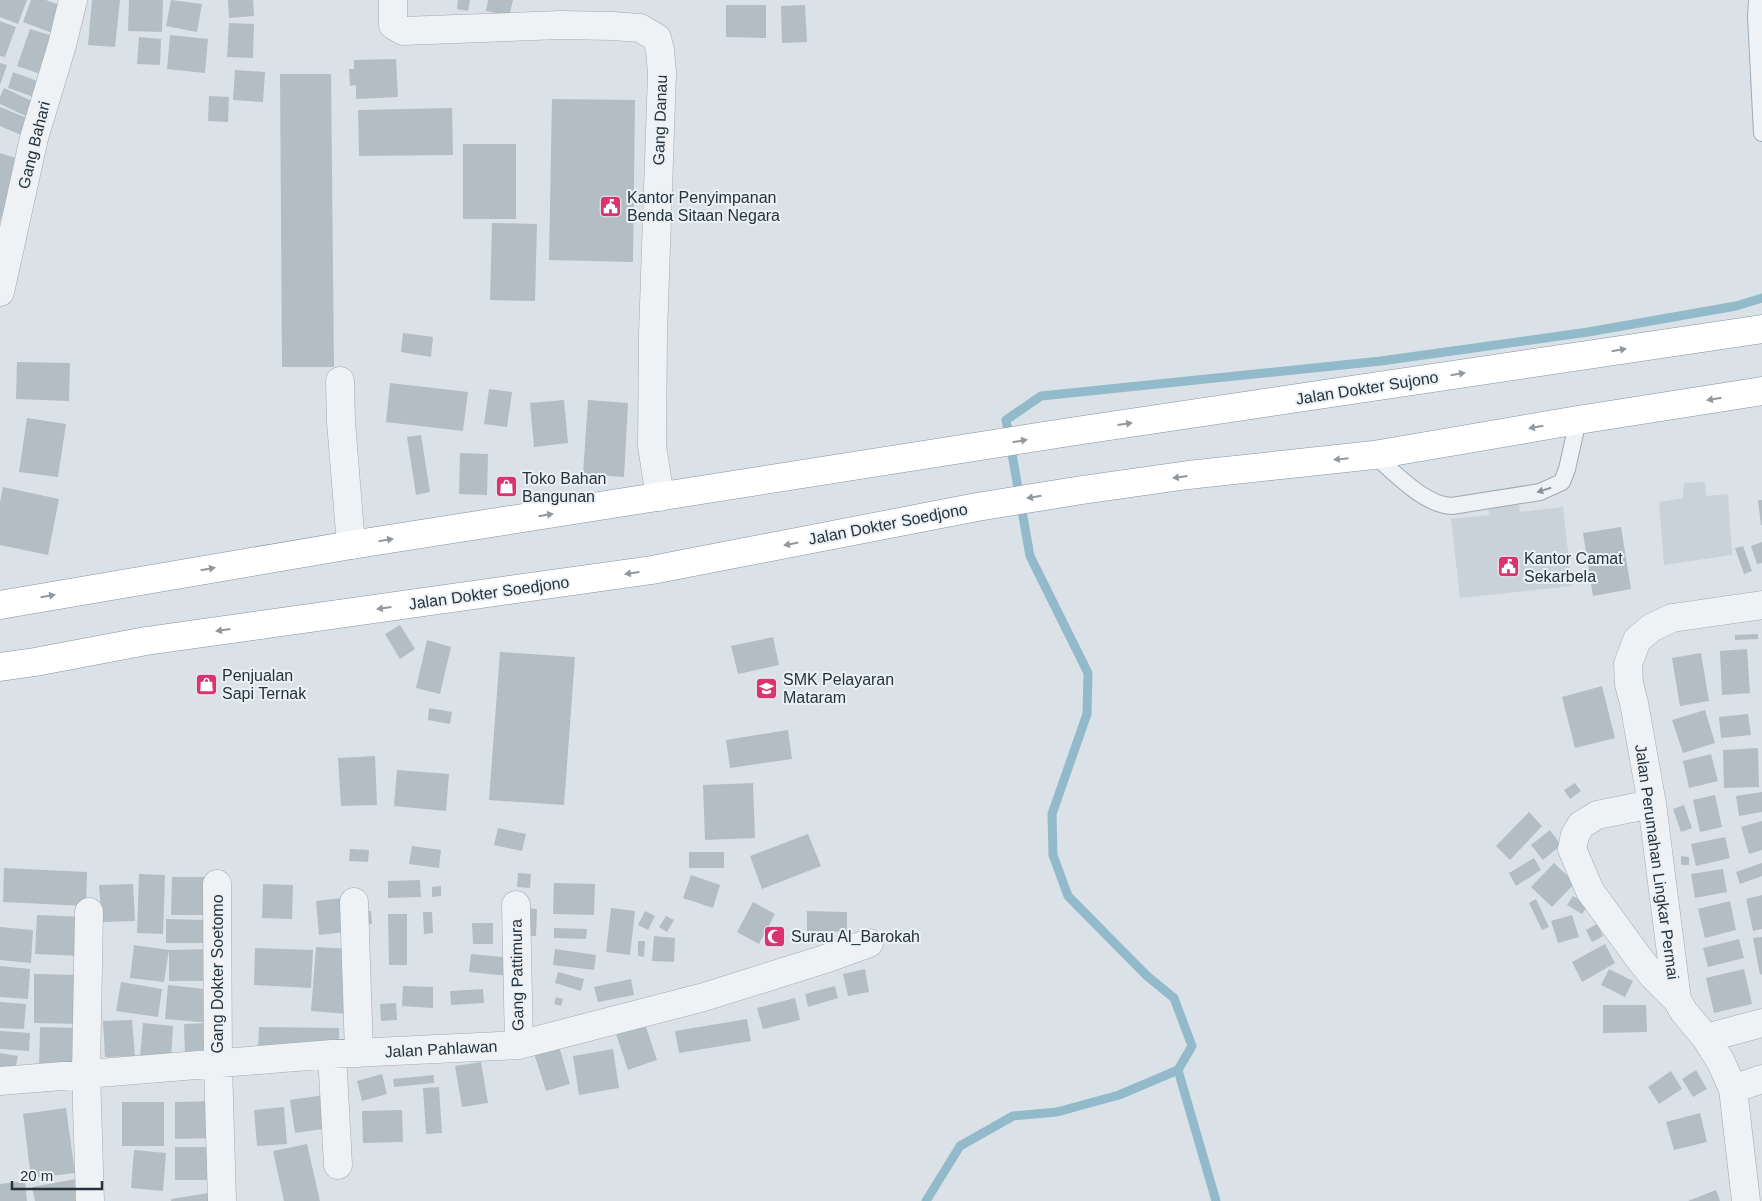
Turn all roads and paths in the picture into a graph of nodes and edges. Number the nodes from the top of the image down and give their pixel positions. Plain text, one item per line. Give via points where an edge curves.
1 (73, 0) edge
2 (393, 0) edge
3 (1759, 11) edge
4 (1762, 133) edge
5 (0, 292) edge
6 (1762, 329) edge
7 (340, 381) dead end
8 (1762, 392) edge
9 (1578, 420) junction
10 (1374, 455) junction
11 (660, 497) junction
12 (351, 545) junction
13 (0, 605) edge
14 (1762, 605) edge
15 (0, 667) edge
16 (1652, 804) junction
17 (217, 884) dead end
18 (354, 902) dead end
19 (516, 905) dead end
20 (88, 912) dead end
21 (869, 943) dead end
22 (1677, 1000) junction
23 (1762, 1024) edge
24 (1706, 1038) junction
25 (519, 1044) junction
26 (359, 1053) junction
27 (332, 1054) junction
28 (218, 1065) junction
29 (86, 1073) junction
30 (1762, 1079) edge
31 (0, 1081) edge
32 (1733, 1089) junction
33 (338, 1164) dead end
34 (90, 1201) edge
35 (222, 1201) edge
36 (1746, 1201) edge

1 - 5 street, Gang Bahari via 34,138
2 - 11 street, Gang Danau via 393,25 403,31 561,25 640,28 657,38 662,73 652,446
3 - 4 lane
11 -> 6 highway, Jalan Dokter Sujono via 1076,431
7 - 12 street
8 -> 9 highway
9 -> 10 highway
9 -> 10 lane via 1562,482 1540,492 1443,506 1421,494
10 -> 15 highway, Jalan Dokter Soedjono via 1082,490 976,507 652,570 146,641
12 -> 11 highway
13 -> 12 highway
14 - 16 street, Jalan Perumahan Lingkar Permai via 1672,618 1651,628 1637,640 1628,664 1628,684
16 - 22 street, Jalan Perumahan Lingkar Permai
16 - 22 street via 1597,815 1581,825 1572,850 1590,891 1643,964
17 - 28 street, Gang Dokter Soetomo
18 - 26 street
19 - 25 street, Gang Pattimura
20 - 29 street
21 - 25 street, Jalan Pahlawan via 704,997
22 - 24 street, Jalan Perumahan Lingkar Permai
23 - 24 street
24 - 32 street, Jalan Perumahan Lingkar Permai
25 - 26 street, Jalan Pahlawan
26 - 27 street, Jalan Pahlawan
27 - 28 street, Jalan Pahlawan
27 - 33 street
28 - 29 street, Jalan Pahlawan
28 - 35 street, Gang Dokter Soetomo
29 - 31 street, Jalan Pahlawan
29 - 34 street
30 - 32 street
32 - 36 street, Jalan Perumahan Lingkar Permai

